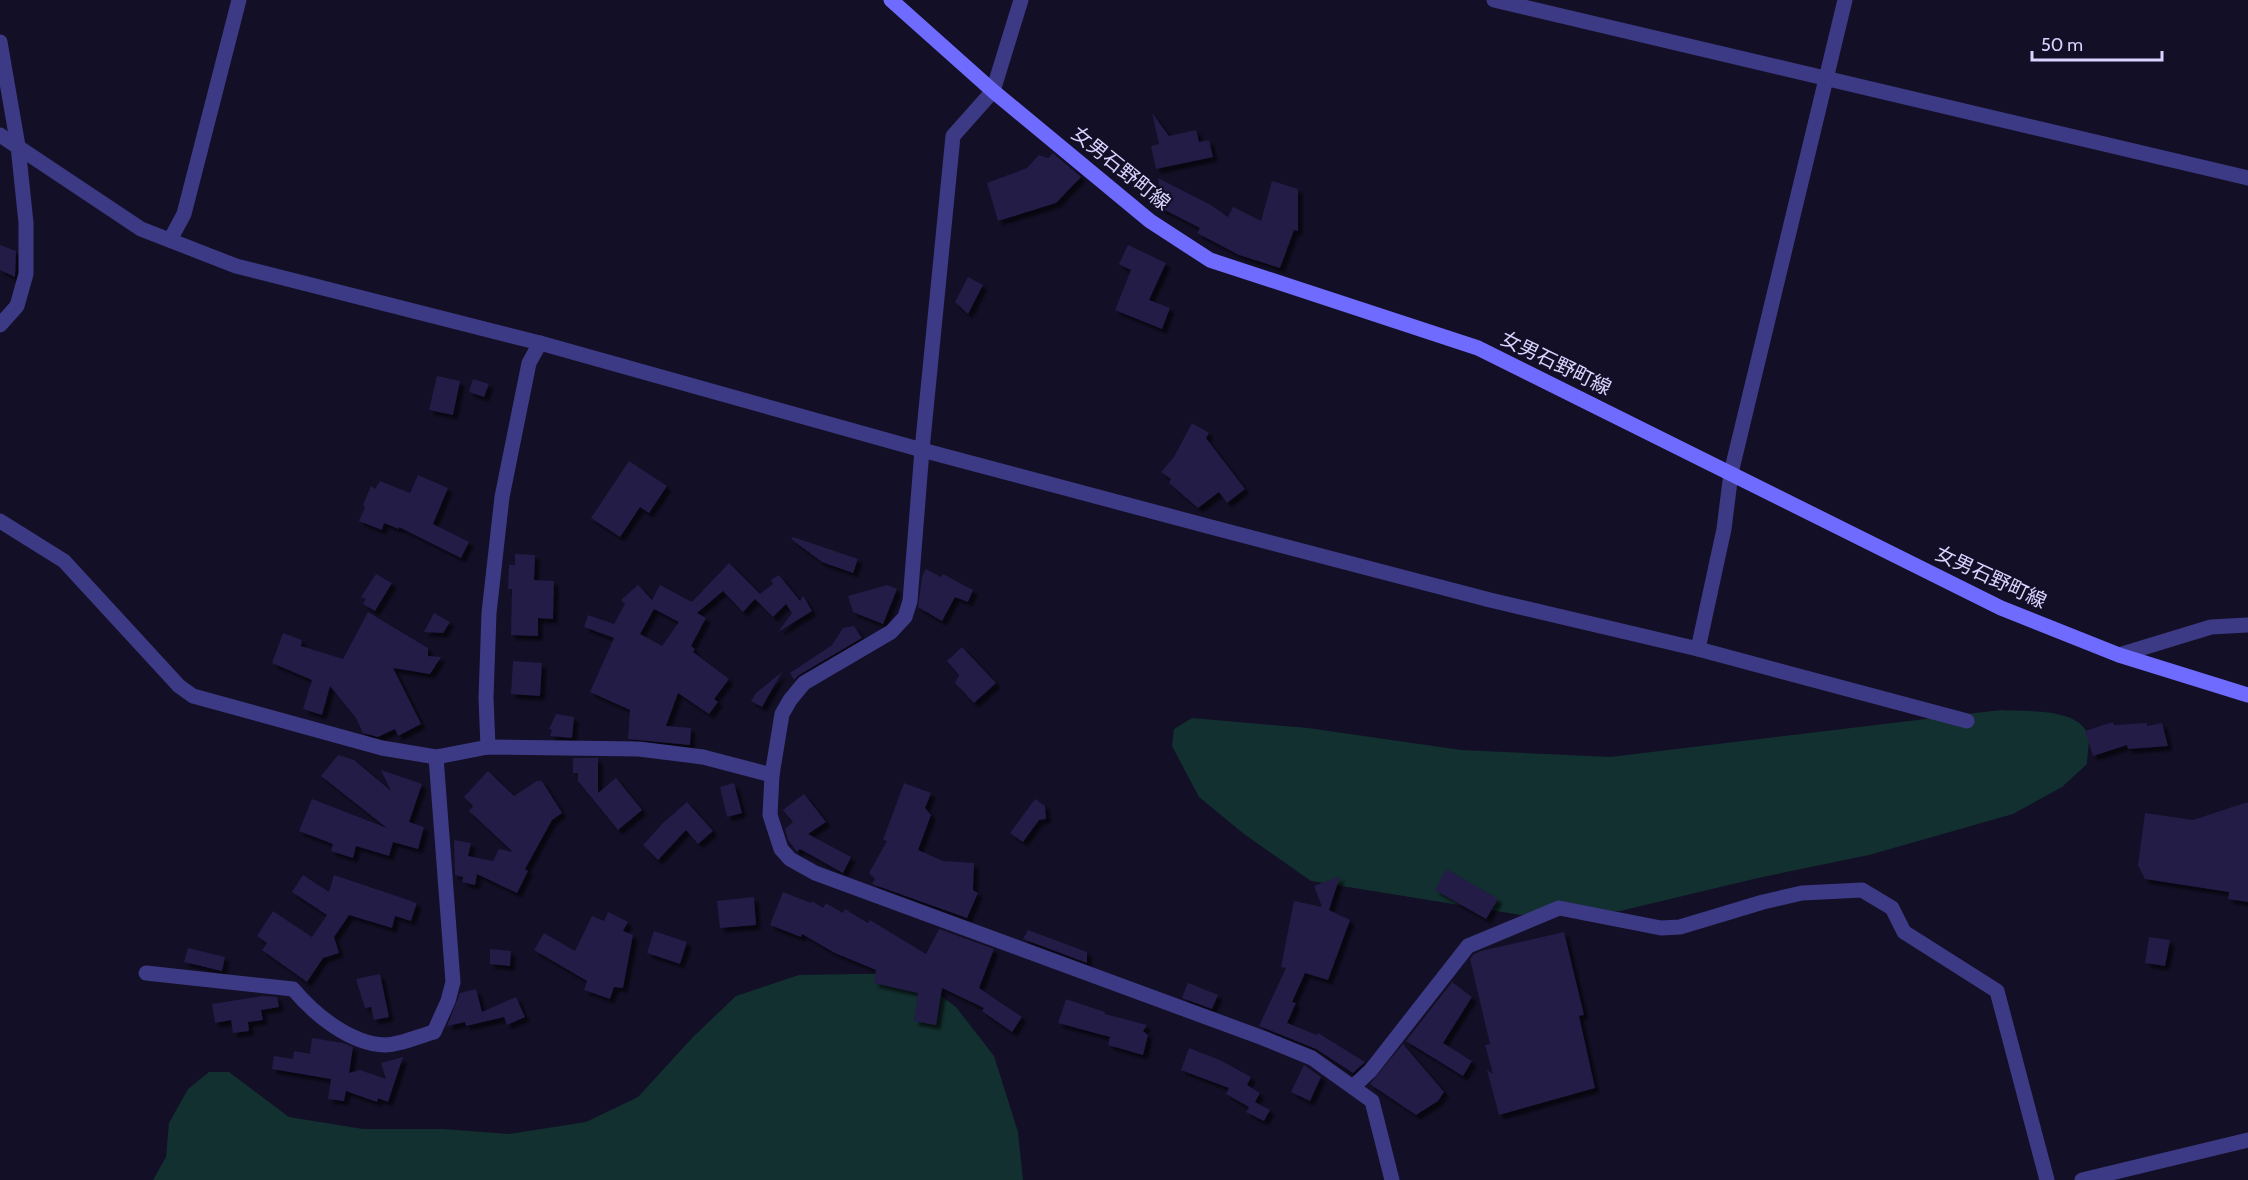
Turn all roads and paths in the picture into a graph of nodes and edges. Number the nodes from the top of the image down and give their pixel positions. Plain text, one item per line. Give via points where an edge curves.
1 (239, 0) edge
2 (891, 0) edge
3 (1021, 0) edge
4 (1494, 0) edge
5 (1845, 0) edge
6 (0, 42) edge
7 (1827, 79) junction
8 (993, 91) junction
9 (0, 135) edge
10 (18, 146) junction
11 (2248, 178) edge
12 (170, 240) junction
13 (0, 325) edge
14 (540, 343) junction
15 (922, 450) junction
16 (1731, 473) junction
17 (0, 520) edge
18 (2248, 625) edge
19 (1698, 649) junction
20 (2119, 655) junction
21 (2248, 695) edge
22 (1967, 721) dead end
23 (488, 747) junction
24 (436, 757) junction
25 (772, 775) junction
26 (146, 973) dead end
27 (1353, 1087) junction
28 (2248, 1140) edge
29 (2089, 1179) edge
30 (1392, 1180) edge
31 (2047, 1180) edge

1 - 12 street via 184,214
2 - 8 main road, 女男石野町線
3 - 8 street
4 - 7 street
5 - 7 street
6 - 10 street
7 - 11 street
7 - 16 street
8 - 15 street via 953,136
8 - 16 main road, 女男石野町線 via 1150,221 1210,260 1478,348
9 - 10 street
10 - 12 street via 141,229
10 - 13 street via 26,223 26,274 17,306
12 - 14 street via 236,266
14 - 15 street
14 - 23 street via 530,363 502,497 489,613
15 - 19 street via 1490,600
15 - 25 street via 910,601 905,617 891,632 804,683 782,714
16 - 19 street via 1724,529
16 - 20 main road, 女男石野町線 via 2001,608
17 - 24 street via 64,561 179,686 193,696 382,748
18 - 20 street via 2211,627
19 - 22 street
20 - 21 main road, 女男石野町線
23 - 24 street
23 - 25 street via 639,749 703,757
24 - 26 street via 453,982 434,1032 387,1045 358,1040 308,1008 293,989
25 - 27 street via 770,815 781,849 815,873 1263,1038 1312,1058
27 - 30 street via 1372,1101
27 - 31 street via 1371,1070 1468,946 1559,908 1661,928 1680,927 1802,893 1862,890 1892,908 1904,932 1997,991
28 - 29 street

